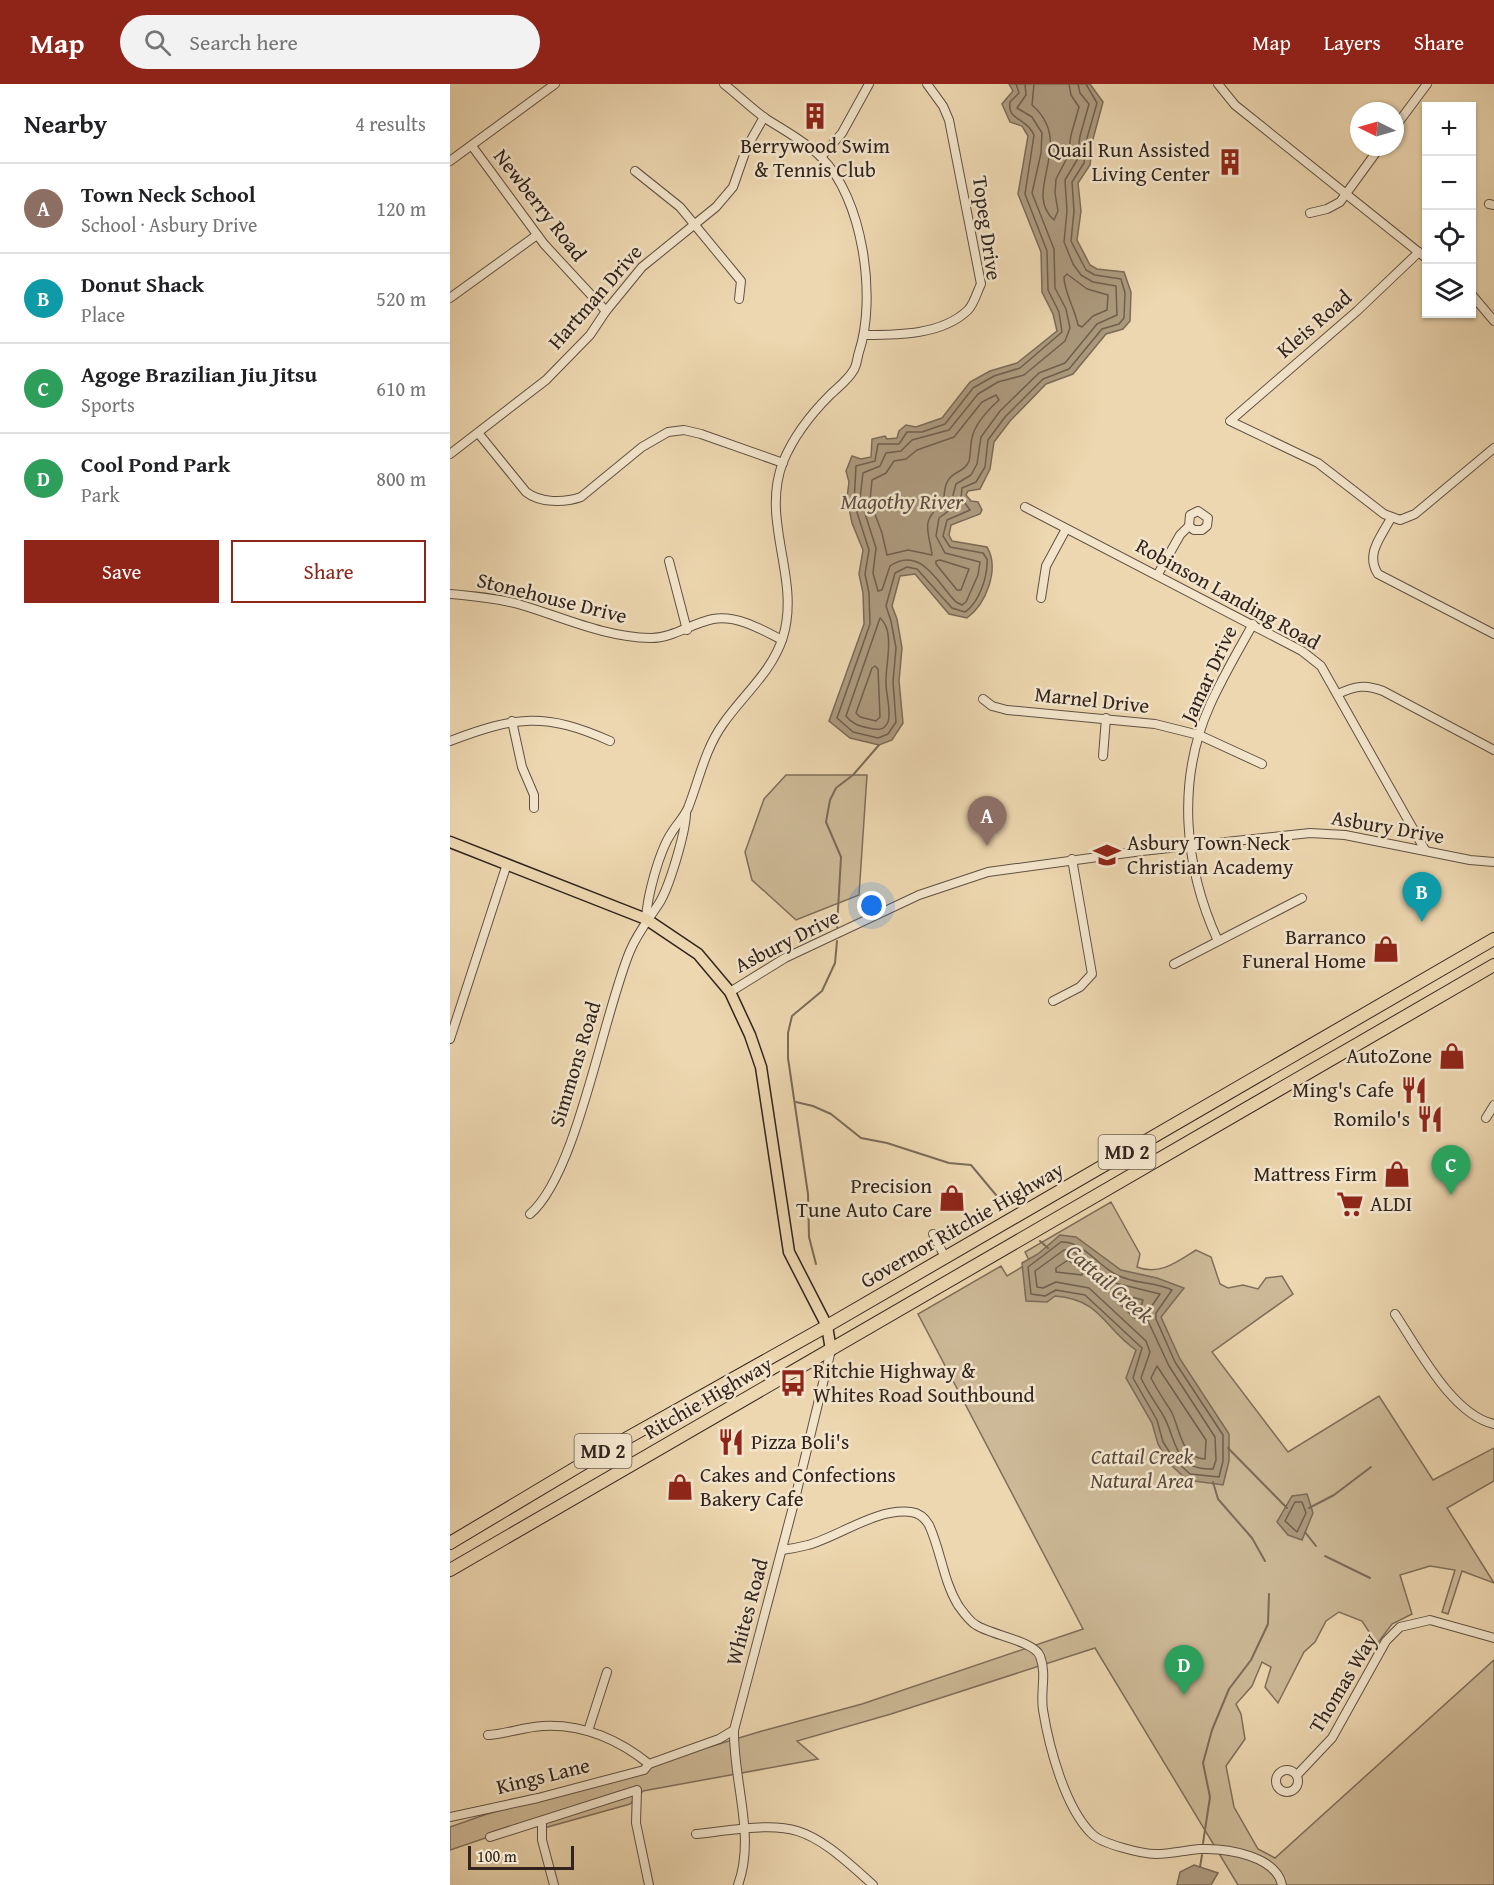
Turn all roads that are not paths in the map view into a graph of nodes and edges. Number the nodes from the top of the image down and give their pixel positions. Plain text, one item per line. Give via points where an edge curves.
1 (555, 84) edge
2 (724, 84) edge
3 (869, 84) edge
4 (927, 84) edge
5 (1218, 84) edge
6 (1427, 84) edge
7 (1404, 115) edge
8 (764, 117) junction
9 (472, 146) junction
10 (1373, 156) edge
11 (821, 157) junction
12 (450, 162) edge
13 (635, 171) dead end
14 (1346, 194) junction
15 (1311, 213) dead end
16 (694, 222) junction
17 (537, 235) junction
18 (1419, 252) junction
19 (1422, 255) edge
20 (450, 298) edge
21 (739, 299) dead end
22 (1476, 299) edge
23 (606, 310) junction
24 (1492, 316) edge
25 (865, 335) junction
26 (479, 434) junction
27 (1494, 448) edge
28 (450, 454) edge
29 (783, 463) junction
30 (1025, 507) dead end
31 (1391, 518) junction
32 (1189, 526) dead end
33 (1065, 529) junction
34 (669, 561) dead end
35 (1158, 574) junction
36 (450, 594) edge
37 (1041, 598) dead end
38 (1252, 624) junction
39 (687, 630) junction
40 (1494, 634) edge
41 (782, 640) junction
42 (1338, 694) junction
43 (983, 699) dead end
44 (1106, 718) junction
45 (512, 721) junction
46 (1199, 735) junction
47 (450, 741) edge
48 (610, 741) dead end
49 (1494, 750) edge
50 (1103, 756) dead end
51 (1263, 764) dead end
52 (534, 808) dead end
53 (686, 813) junction
54 (450, 842) edge
55 (1191, 846) junction
56 (1425, 850) junction
57 (1072, 859) junction
58 (1494, 862) edge
59 (506, 867) junction
60 (1302, 898) dead end
61 (646, 919) junction
62 (1494, 939) edge
63 (1218, 941) junction
64 (1174, 964) dead end
65 (1494, 965) edge
66 (730, 992) junction
67 (1053, 1001) dead end
68 (450, 1039) edge
69 (1494, 1105) edge
70 (1486, 1118) dead end
71 (530, 1214) dead end
72 (933, 1234) dead end
73 (945, 1257) junction
74 (1395, 1314) dead end
75 (827, 1326) junction
76 (831, 1350) junction
77 (1494, 1424) edge
78 (450, 1543) edge
79 (782, 1550) junction
80 (450, 1570) edge
81 (1494, 1638) edge
82 (607, 1672) dead end
83 (734, 1730) junction
84 (588, 1731) junction
85 (488, 1735) dead end
86 (647, 1767) junction
87 (1297, 1775) dead end
88 (450, 1817) edge
89 (542, 1822) junction
90 (743, 1827) junction
91 (696, 1834) dead end
92 (490, 1837) dead end
93 (554, 1885) edge
94 (649, 1885) edge
95 (738, 1885) edge
96 (873, 1885) edge
97 (1282, 1885) edge

1 - 9 street
2 - 8 street
3 - 11 street via 842,133
4 - 25 street, Topeg Drive via 949,120 981,284 969,309 944,324 898,335
5 - 14 street via 1229,100
6 - 7 street
8 - 11 street
8 - 16 street, Hartman Drive via 747,147 733,187 716,207
9 - 12 street
9 - 17 street, Newberry Road
10 - 14 street
11 - 25 street via 848,200 858,231 865,275
13 - 16 street
14 - 15 street via 1333,207
14 - 18 street
16 - 21 street via 741,281
16 - 23 street, Hartman Drive via 642,267
17 - 20 street
17 - 23 street, Newberry Road
18 - 19 street
18 - 31 street, Kleis Road via 1230,421 1318,463
22 - 24 street
23 - 26 street, Hartman Drive via 590,335 546,380
25 - 29 street via 854,370 804,424
26 - 28 street, Hartman Drive
26 - 29 street via 526,492 552,500 569,501 581,496 642,447 668,432 701,434
27 - 31 street via 1415,514 1400,520
29 - 41 street via 775,498 777,537 789,594
30 - 33 street, Robinson Landing Road
31 - 40 street via 1373,552 1378,574
32 - 35 street
33 - 35 street, Robinson Landing Road
33 - 37 street via 1046,566
34 - 39 street
35 - 38 street, Robinson Landing Road
36 - 39 street, Stonehouse Drive via 515,603 600,632 654,638
38 - 42 street, Robinson Landing Road via 1321,666
38 - 46 street, Jamar Drive
39 - 41 street, Stonehouse Drive via 712,619 734,620
41 - 53 street via 765,673 722,725 709,748
42 - 49 street via 1356,686 1383,690
42 - 56 street, Robinson Landing Road
43 - 44 street, Marnel Drive via 1006,710
44 - 46 street, Marnel Drive
44 - 50 street
45 - 47 street
45 - 48 street via 557,722
45 - 52 street via 522,767 534,795
46 - 51 street, Marnel Drive
46 - 55 street, Jamar Drive via 1188,795
53 - 61 street via 670,833 647,898
53 - 61 street via 685,835 659,904
54 - 59 main road
55 - 56 street, Asbury Drive via 1310,832
55 - 57 street, Asbury Drive
55 - 63 street, Jamar Drive via 1203,909
56 - 58 street, Asbury Drive
57 - 66 street, Asbury Drive via 988,872 919,896 785,958
57 - 67 street via 1092,974 1080,987
59 - 61 main road
59 - 68 street
60 - 63 street
61 - 66 main road via 698,954
61 - 71 street, Simmons Road via 630,951 570,1142 542,1203
62 - 73 highway, Governor Ritchie Highway / MD 2
63 - 64 street
65 - 76 highway, Governor Ritchie Highway / MD 2
66 - 75 main road via 761,1067 789,1252
69 - 70 street
72 - 73 street
73 - 75 highway, Governor Ritchie Highway / MD 2
74 - 77 street via 1459,1404
75 - 76 main road
75 - 78 highway, Governor Ritchie Highway / MD 2
76 - 79 street, Whites Road
76 - 80 highway, Ritchie Highway / MD 2
79 - 83 street, Whites Road
79 - 97 street via 809,1545 884,1516 906,1512 921,1515 928,1524 949,1587 969,1619 995,1635 1033,1647 1039,1655 1044,1673 1043,1709 1062,1782 1073,1809 1090,1833 1098,1839 1146,1852 1203,1849 1249,1856 1277,1871
81 - 87 street, Thomas Way via 1431,1620 1400,1627 1386,1641 1326,1746
82 - 84 street
83 - 86 street, Kings Lane via 719,1740
83 - 90 street, Whites Road
84 - 85 street via 541,1726
84 - 86 street via 621,1743
86 - 88 street, Kings Lane via 538,1798
89 - 92 street
89 - 93 street via 540,1832
89 - 94 street via 637,1790 636,1823
90 - 91 street
90 - 95 street, Whites Road via 745,1846
90 - 96 street via 782,1826 808,1834 835,1850

